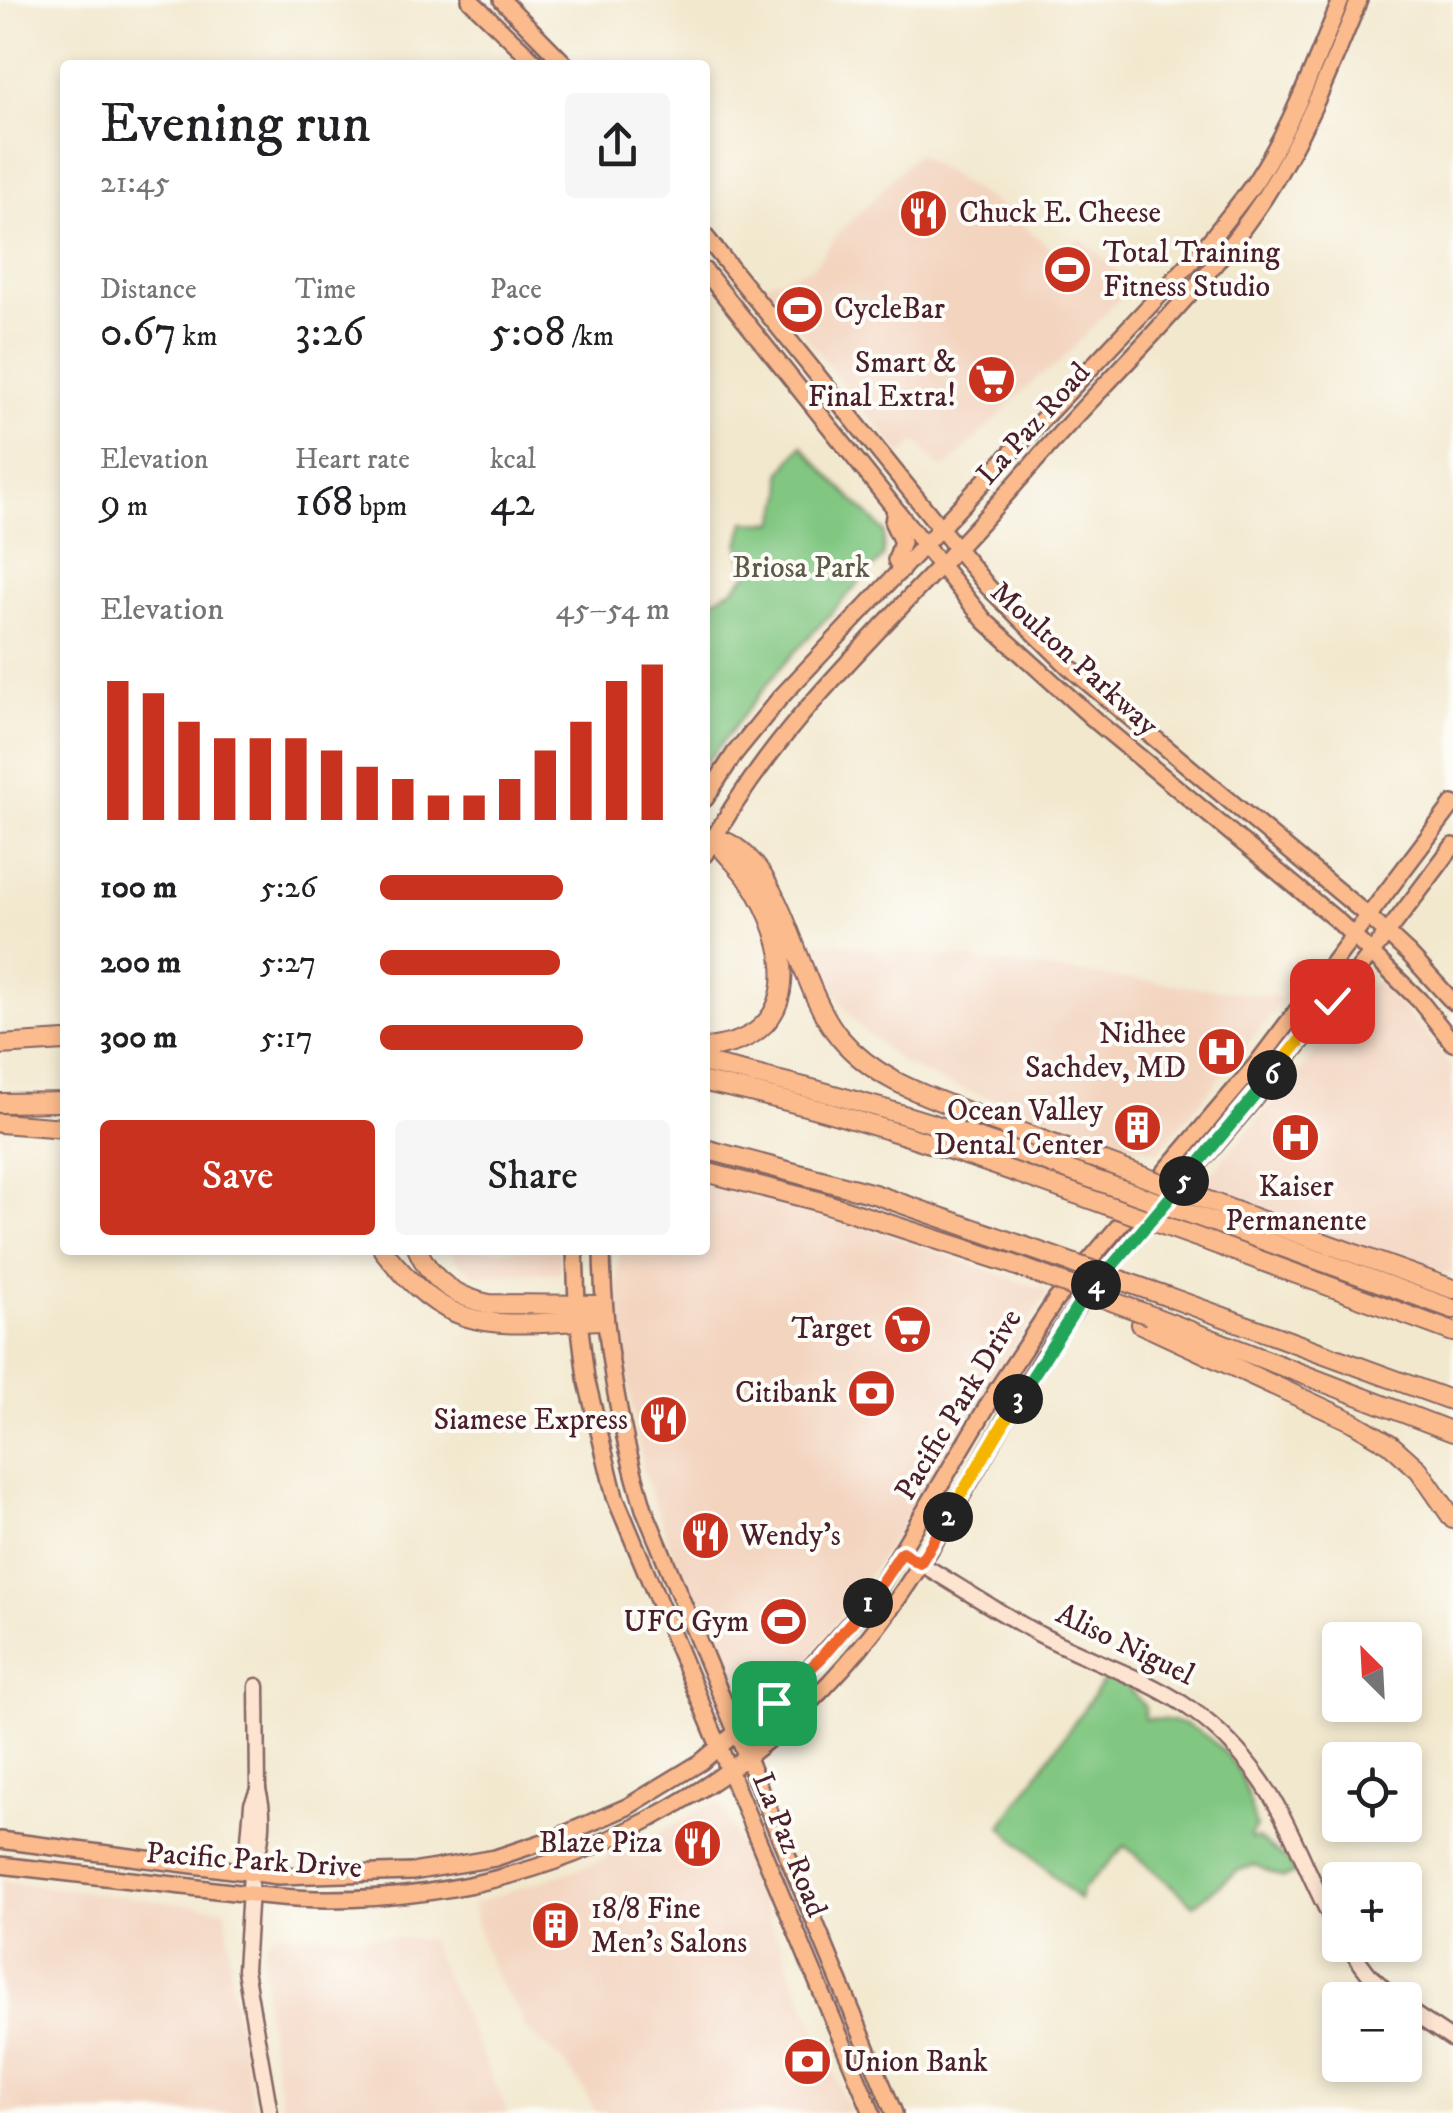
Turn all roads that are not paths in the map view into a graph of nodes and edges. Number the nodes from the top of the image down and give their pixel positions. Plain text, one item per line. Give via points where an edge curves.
1 (470, 0) edge
2 (502, 0) edge
3 (1341, 0) edge
4 (1359, 0) edge
5 (533, 60) edge
6 (561, 60) edge
7 (710, 242) edge
8 (710, 277) edge
9 (895, 508) junction
10 (940, 528) junction
11 (924, 546) junction
12 (957, 549) junction
13 (940, 566) junction
14 (900, 571) junction
15 (710, 792) edge
16 (1453, 804) edge
17 (710, 838) edge
18 (710, 841) edge
19 (710, 843) edge
20 (1453, 846) edge
21 (1368, 916) junction
22 (1388, 934) junction
23 (1354, 936) junction
24 (1372, 953) junction
25 (1453, 1002) edge
26 (60, 1041) edge
27 (1453, 1042) edge
28 (0, 1047) edge
29 (710, 1047) edge
30 (60, 1049) edge
31 (710, 1064) edge
32 (710, 1083) edge
33 (0, 1102) edge
34 (60, 1102) edge
35 (0, 1124) edge
36 (60, 1126) edge
37 (710, 1150) edge
38 (710, 1173) edge
39 (1233, 1219) junction
40 (388, 1255) edge
41 (420, 1255) edge
42 (575, 1255) edge
43 (602, 1255) edge
44 (1453, 1289) edge
45 (1453, 1309) edge
46 (578, 1312) junction
47 (603, 1313) junction
48 (1145, 1319) junction
49 (1453, 1332) edge
50 (1453, 1401) edge
51 (1453, 1432) edge
52 (1453, 1519) edge
53 (902, 1552) junction
54 (920, 1563) junction
55 (257, 1686) dead end
56 (735, 1734) junction
57 (718, 1748) junction
58 (746, 1758) junction
59 (729, 1771) junction
60 (558, 1837) junction
61 (0, 1840) edge
62 (0, 1865) edge
63 (251, 1873) junction
64 (476, 1883) junction
65 (249, 1894) junction
66 (1322, 1898) edge
67 (1360, 1962) edge
68 (1377, 1982) edge
69 (1422, 2019) edge
70 (1453, 2040) edge
71 (270, 2113) edge
72 (872, 2113) edge
73 (894, 2113) edge

1 - 5 main road
2 - 6 main road
3 - 10 main road, La Paz Road via 1274,149 1232,212
4 - 12 main road, La Paz Road via 1309,117 1246,223
7 - 10 main road, Moulton Parkway
8 - 9 main road, Moulton Parkway
9 - 11 main road, Moulton Parkway
9 - 14 main road
10 - 11 main road, La Paz Road
10 - 12 main road, Moulton Parkway
11 - 13 main road, Moulton Parkway
11 - 14 main road, La Paz Road
12 - 13 main road, La Paz Road
12 - 21 main road, Moulton Parkway via 1068,666
13 - 17 main road, La Paz Road via 818,694
13 - 23 main road, Moulton Parkway via 1018,654
14 - 15 main road, La Paz Road via 779,699
16 - 21 main road, Pacific Park Drive
18 - 39 highway, bridge via 733,842 762,872 811,992 837,1035 864,1062 917,1092
19 - 29 highway via 758,894 784,980 774,1013 757,1032
20 - 22 main road, Pacific Park Drive
21 - 22 main road, Moulton Parkway
21 - 23 main road, Pacific Park Drive
22 - 24 main road, Pacific Park Drive
22 - 25 main road, Moulton Parkway
23 - 24 main road, Moulton Parkway
23 - 53 main road, Pacific Park Drive via 1214,1116 1055,1301
24 - 27 main road, Moulton Parkway
24 - 54 main road, Pacific Park Drive via 1079,1304
26 - 28 highway
28 - 30 highway
31 - 39 highway, bridge via 936,1123
32 - 49 highway, bridge via 908,1135
33 - 34 highway
35 - 36 highway
37 - 50 highway, bridge via 874,1194
38 - 48 highway, bridge via 1009,1263
39 - 44 highway
39 - 45 highway
40 - 46 highway via 425,1296 469,1320 504,1324
41 - 46 highway via 444,1286 473,1301
42 - 46 main road, La Paz Road
43 - 47 main road, La Paz Road
46 - 47 highway
46 - 57 main road, La Paz Road via 594,1418 615,1496
47 - 56 main road, La Paz Road via 627,1454 644,1509
48 - 51 highway
48 - 52 highway via 1390,1444 1419,1470
53 - 54 street, Aliso Niguel
53 - 56 main road, Pacific Park Drive via 820,1659
54 - 58 main road, Pacific Park Drive via 842,1672
54 - 66 street, Aliso Niguel via 1036,1632 1155,1685 1218,1730 1272,1798
55 - 63 street
56 - 57 main road, Pacific Park Drive
56 - 58 main road, La Paz Road
57 - 59 main road, La Paz Road
57 - 60 main road, Pacific Park Drive via 643,1798
58 - 59 main road, Pacific Park Drive
58 - 73 main road, La Paz Road
59 - 64 main road, Pacific Park Drive via 623,1834
59 - 72 main road, La Paz Road
60 - 63 main road, Pacific Park Drive via 495,1858 412,1872
60 - 64 main road via 538,1854 488,1869
61 - 63 main road, Pacific Park Drive
62 - 65 main road, Pacific Park Drive
63 - 65 street
64 - 65 main road, Pacific Park Drive via 356,1898
65 - 71 street via 246,1970
67 - 68 street
69 - 70 street

